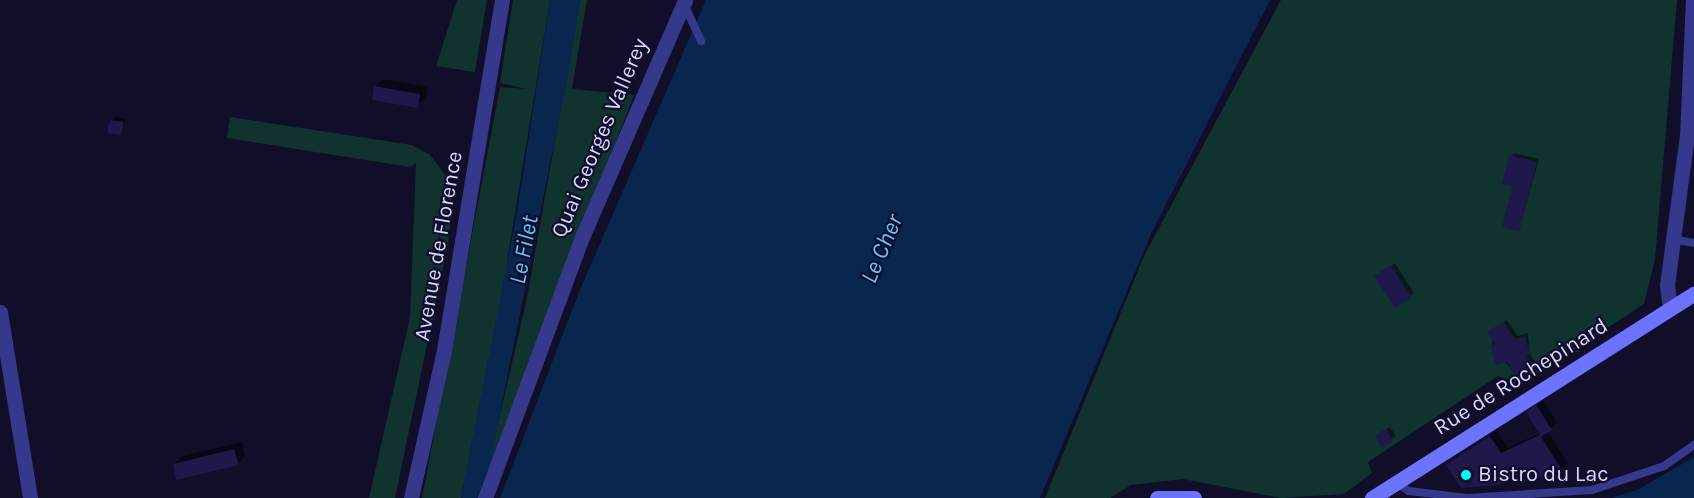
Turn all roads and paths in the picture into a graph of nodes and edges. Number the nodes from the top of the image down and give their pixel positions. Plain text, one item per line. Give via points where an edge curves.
1 (502, 0) edge
2 (1693, 0) edge
3 (684, 2) edge
4 (701, 41) dead end
5 (1673, 239) junction
6 (1694, 243) edge
7 (1694, 294) edge
8 (1670, 309) junction
9 (0, 312) edge
10 (1694, 446) edge
11 (1397, 483) junction
12 (30, 498) edge
13 (411, 498) edge
14 (485, 498) edge
15 (1157, 498) edge
16 (1194, 498) edge
17 (1372, 498) edge

1 - 13 street, Avenue de Florence via 444,350
2 - 5 street via 1687,136
3 - 4 lane
3 - 14 street, Quai Georges Vallerey via 583,235
5 - 6 lane
5 - 8 street
7 - 8 street, Rue de Rochepinard
8 - 11 street, Rue de Rochepinard
9 - 12 street
10 - 11 lane via 1664,466 1592,490 1467,498 1409,491
11 - 17 street, Rue de Rochepinard
15 - 16 street

